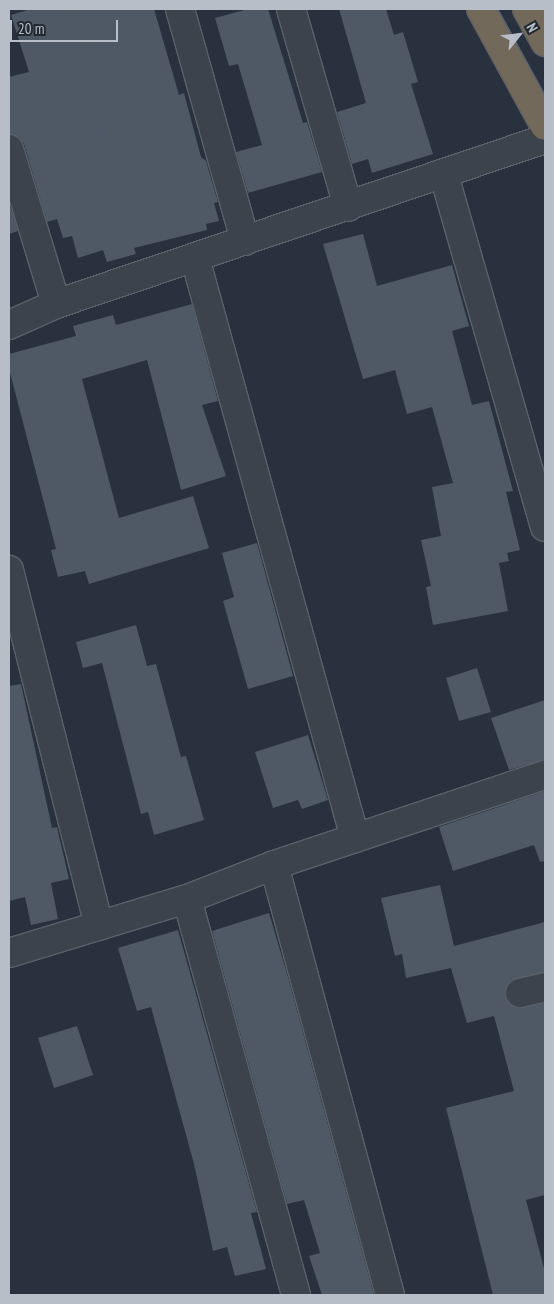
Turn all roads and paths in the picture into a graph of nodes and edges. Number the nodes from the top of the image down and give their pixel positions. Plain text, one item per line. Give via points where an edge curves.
1 (74, 9) edge
2 (180, 9) edge
3 (291, 9) edge
4 (481, 9) edge
5 (527, 9) edge
6 (545, 42) edge
7 (545, 126) edge
8 (545, 139) edge
9 (9, 149) edge
10 (444, 176) junction
11 (348, 206) junction
12 (244, 241) junction
13 (195, 258) junction
14 (151, 273) junction
15 (56, 304) junction
16 (9, 325) edge
17 (545, 527) edge
18 (9, 570) edge
19 (545, 775) edge
20 (356, 838) junction
21 (274, 865) junction
22 (187, 899) junction
23 (99, 926) junction
24 (9, 953) edge
25 (296, 1295) edge
26 (390, 1295) edge

1 - 14 path
2 - 12 street
3 - 11 street
4 - 7 highway
5 - 6 highway
8 - 10 street
9 - 15 street
10 - 11 street
10 - 17 street
11 - 12 street
12 - 13 street
13 - 14 street
13 - 20 street
14 - 15 street
15 - 16 street
18 - 23 street
19 - 20 street
20 - 21 street
21 - 22 street
21 - 26 street
22 - 23 street
22 - 25 street
23 - 24 street

